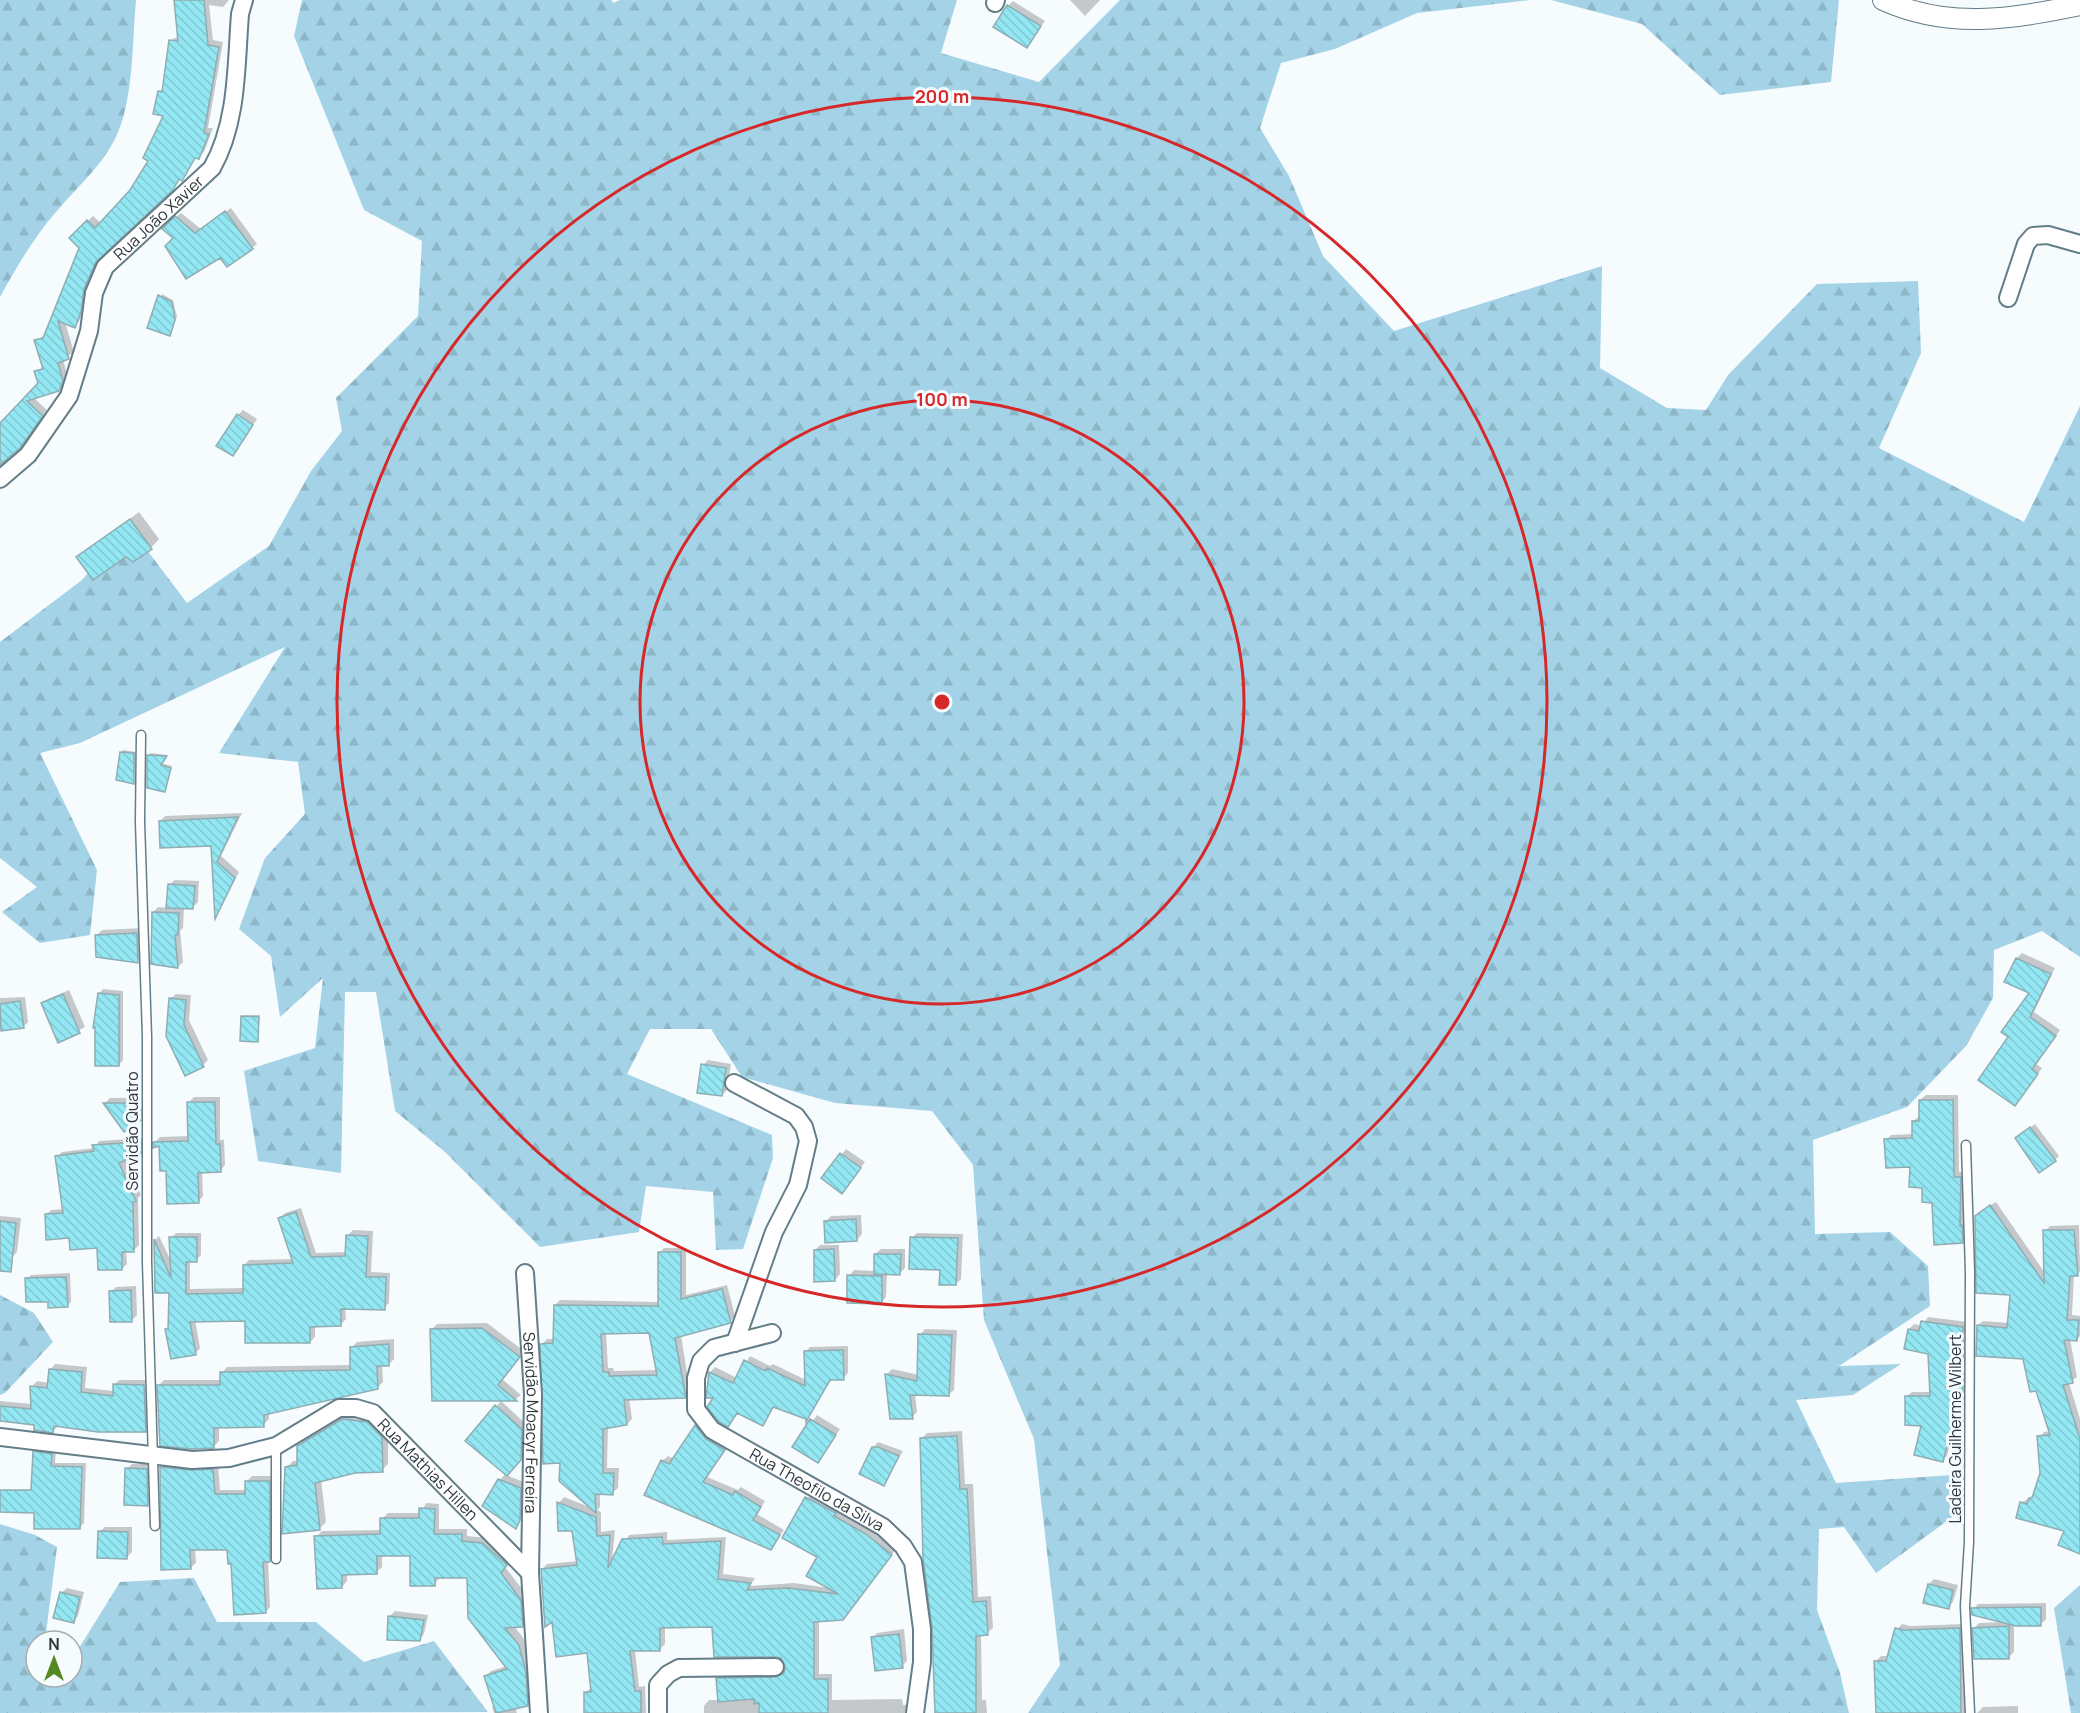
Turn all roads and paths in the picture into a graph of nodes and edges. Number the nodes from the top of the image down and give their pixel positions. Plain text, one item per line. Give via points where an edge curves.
1 (244, 0) edge
2 (1883, 0) edge
3 (2080, 5) edge
4 (2080, 244) edge
5 (2008, 298) dead end
6 (0, 479) edge
7 (141, 735) dead end
8 (734, 1083) dead end
9 (1966, 1145) dead end
10 (525, 1273) dead end
11 (772, 1333) dead end
12 (735, 1343) junction
13 (0, 1437) edge
14 (276, 1446) junction
15 (154, 1455) junction
16 (155, 1526) dead end
17 (276, 1559) dead end
18 (530, 1573) junction
19 (775, 1667) dead end
20 (539, 1713) edge
21 (658, 1713) edge
22 (915, 1713) edge
23 (1970, 1713) edge

1 - 6 street, Rua João Xavier via 224,148 212,168 105,267 94,293 89,331 69,396 28,455
2 - 3 street via 1908,11 1958,21 2028,16
4 - 5 street via 2048,235 2033,236 2026,244
7 - 15 lane, Servidão Quatro via 147,1262
8 - 12 street via 795,1116 808,1141 798,1185 774,1232
9 - 23 lane, Ladeira Guilherme Wilbert via 1970,1542 1965,1606
10 - 18 street, Servidão Moacyr Ferreira via 533,1395
11 - 12 street, Rua Theofilo da Silva
12 - 22 street, Rua Theofilo da Silva via 714,1348 701,1361 696,1378 696,1408 712,1430 883,1527 903,1545 913,1562 922,1629
13 - 15 street, Rua Mathias Hillen
14 - 15 street, Rua Mathias Hillen via 229,1458 192,1460
14 - 17 lane
14 - 18 street, Rua Mathias Hillen via 339,1408 373,1413
15 - 16 lane, Servidão Quatro
18 - 20 street
19 - 21 street via 679,1668 658,1685

